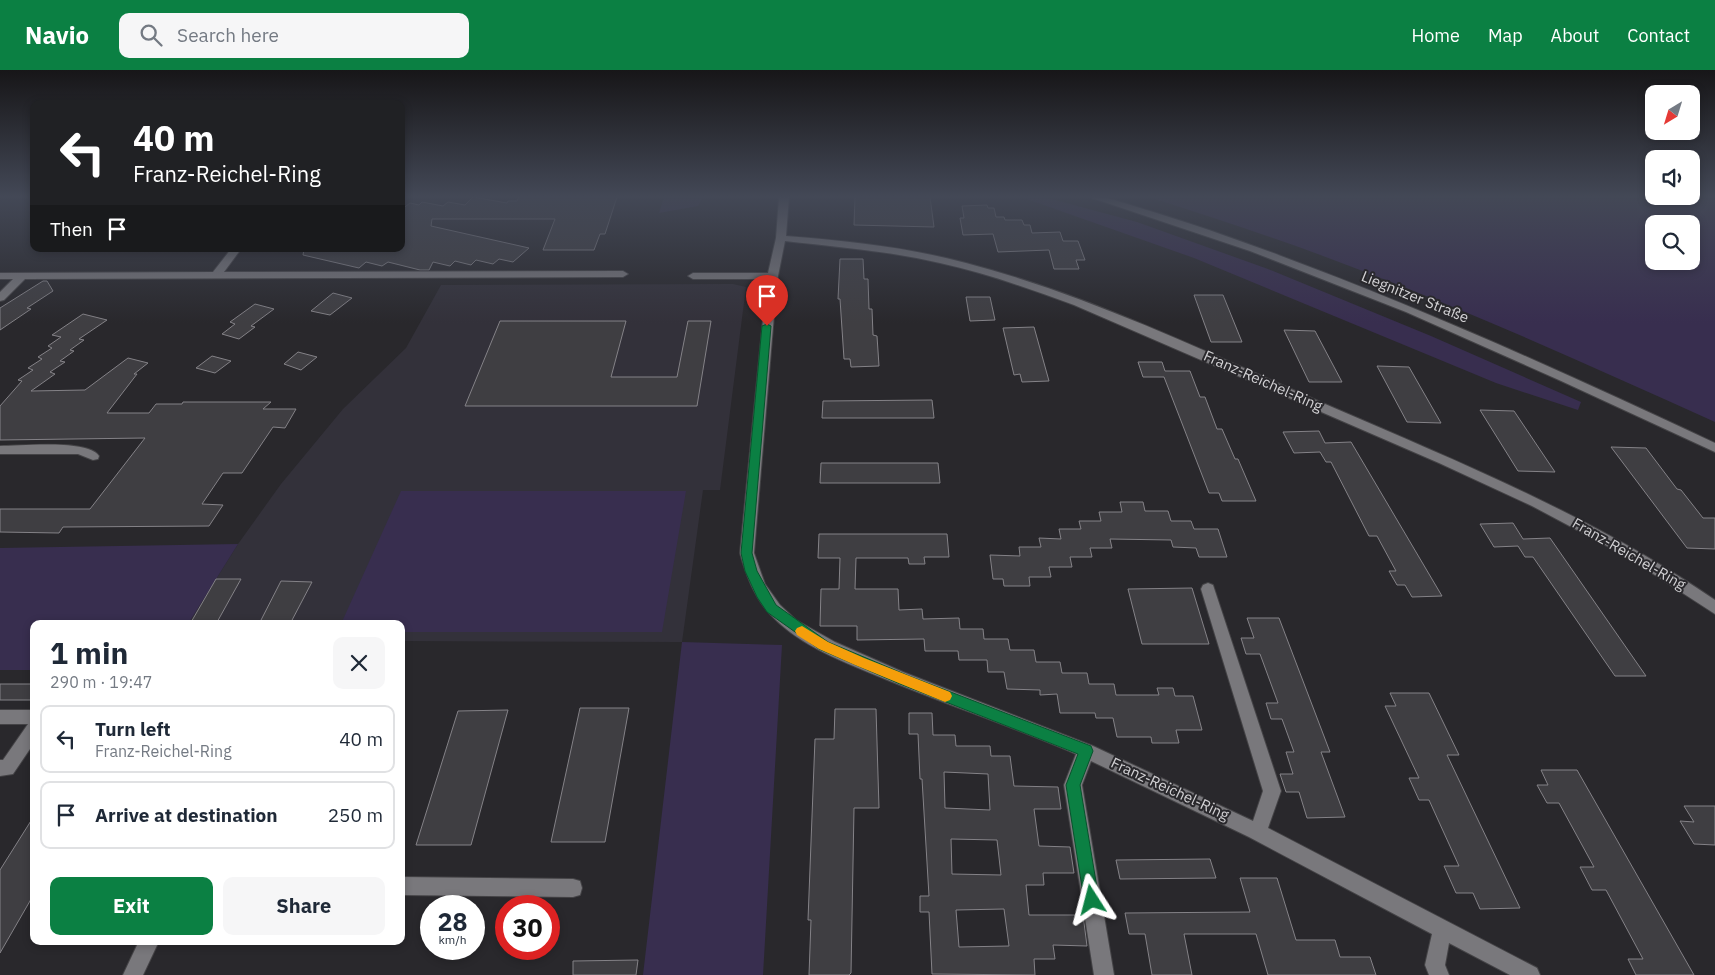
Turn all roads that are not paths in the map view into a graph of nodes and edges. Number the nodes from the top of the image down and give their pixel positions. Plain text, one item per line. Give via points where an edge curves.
1 (781, 239) edge
2 (793, 239) edge
3 (1223, 239) edge
4 (234, 252) edge
5 (623, 274) dead end
6 (0, 276) edge
7 (22, 276) junction
8 (216, 276) junction
9 (693, 276) dead end
10 (773, 276) junction
11 (0, 298) edge
12 (1715, 448) edge
13 (0, 450) edge
14 (93, 456) dead end
15 (1208, 588) dead end
16 (1715, 608) edge
17 (0, 717) edge
18 (30, 717) edge
19 (30, 735) edge
20 (1086, 751) junction
21 (0, 768) edge
22 (1258, 831) junction
23 (405, 886) edge
24 (573, 888) dead end
25 (1442, 929) junction
26 (147, 945) edge
27 (133, 975) edge
28 (1104, 975) edge
29 (1439, 975) edge
30 (1530, 975) edge

1 - 10 street, Franz-Reichel-Ring
2 - 16 street, Franz-Reichel-Ring via 875,248 955,263 1066,297 1387,435 1559,514 1633,555
3 - 12 street, Liegnitzer Straße via 1388,301 1547,369
4 - 8 street
5 - 8 street
6 - 7 street
7 - 8 street
7 - 11 street
9 - 10 street
10 - 20 street, Franz-Reichel-Ring via 756,430 747,553 751,571 771,609 824,645 850,658
13 - 14 street via 80,450
15 - 22 street via 1272,791
17 - 18 street
19 - 21 street via 7,768
20 - 22 street, Franz-Reichel-Ring
20 - 28 street via 1073,785
22 - 25 street, Franz-Reichel-Ring
23 - 24 street
25 - 29 street via 1435,965
25 - 30 street, Franz-Reichel-Ring
26 - 27 street

